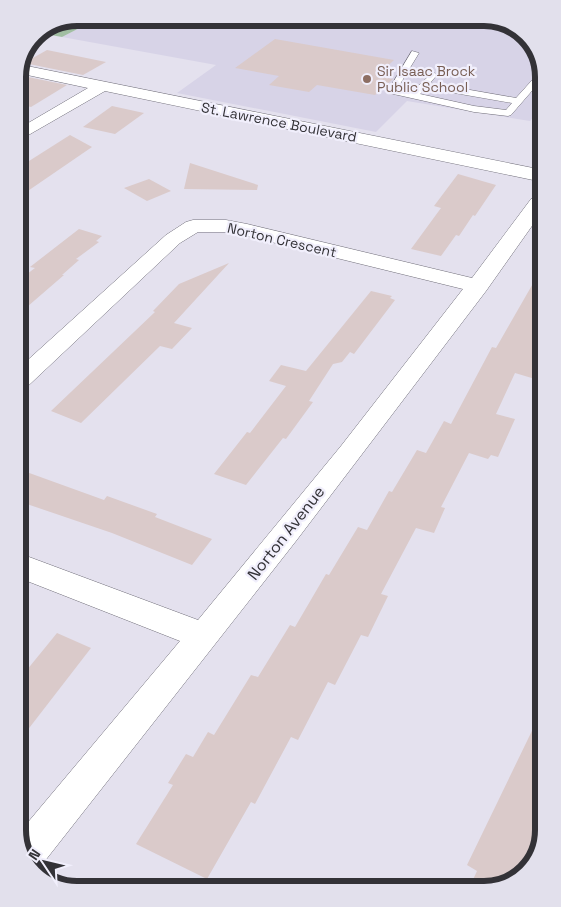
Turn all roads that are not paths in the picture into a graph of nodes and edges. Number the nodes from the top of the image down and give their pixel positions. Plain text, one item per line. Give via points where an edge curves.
1 (415, 53) dead end
2 (27, 71) edge
3 (433, 75) dead end
4 (535, 83) edge
5 (424, 85) junction
6 (103, 86) junction
7 (414, 95) junction
8 (519, 101) junction
9 (26, 131) edge
10 (535, 174) edge
11 (535, 207) edge
12 (478, 286) junction
13 (26, 374) edge
14 (26, 568) edge
15 (204, 636) junction
16 (30, 849) edge

1 - 7 lane via 392,91
2 - 6 street, St. Lawrence Boulevard
3 - 5 lane
4 - 8 lane
5 - 7 lane
5 - 8 lane
6 - 9 street
6 - 10 street, St. Lawrence Boulevard
7 - 8 lane via 508,113
11 - 12 street, Norton Avenue
12 - 13 street, Norton Crescent via 247,230 193,226 173,239
12 - 15 street, Norton Avenue
14 - 15 street
15 - 16 street, Norton Avenue

